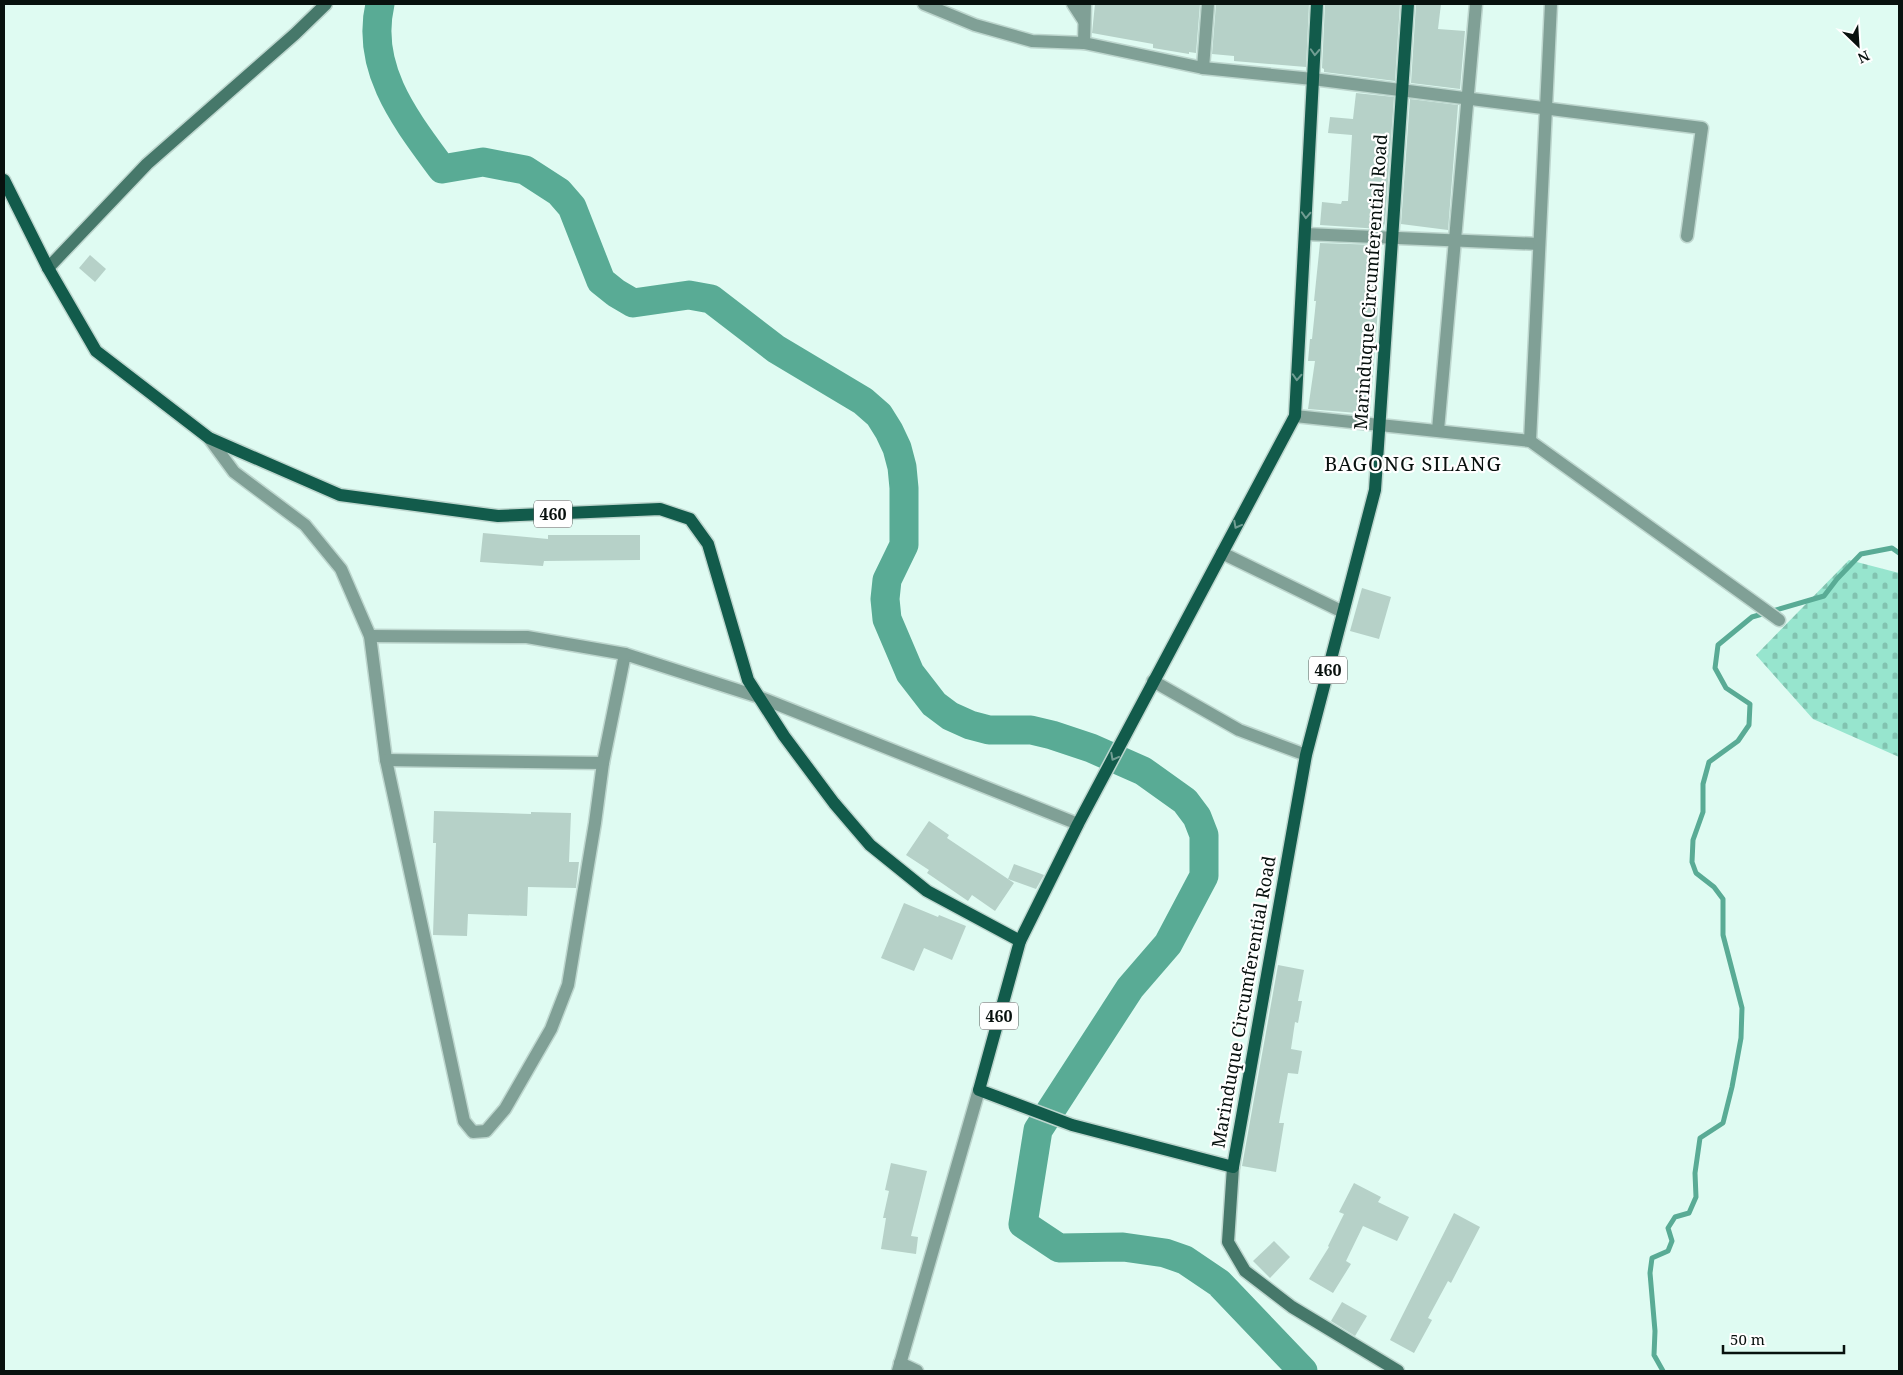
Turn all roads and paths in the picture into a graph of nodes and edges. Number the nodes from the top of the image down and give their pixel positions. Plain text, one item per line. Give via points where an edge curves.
1 (326, 4) edge
2 (924, 4) edge
3 (1073, 4) edge
4 (1086, 4) edge
5 (1208, 4) edge
6 (1317, 4) edge
7 (1408, 4) edge
8 (1476, 4) edge
9 (1551, 4) edge
10 (1084, 21) junction
11 (1084, 43) junction
12 (1203, 68) junction
13 (1313, 79) junction
14 (1402, 90) junction
15 (1468, 98) junction
16 (1546, 108) junction
17 (4, 180) edge
18 (1305, 234) junction
19 (1687, 236) dead end
20 (1392, 237) junction
21 (1455, 240) junction
22 (1539, 244) junction
23 (48, 268) junction
24 (1295, 416) junction
25 (1378, 424) junction
26 (1438, 430) junction
27 (209, 438) junction
28 (1530, 441) junction
29 (1222, 553) junction
30 (1343, 612) junction
31 (1779, 620) dead end
32 (370, 636) junction
33 (624, 654) junction
34 (1153, 681) junction
35 (759, 697) junction
36 (1306, 755) junction
37 (386, 760) junction
38 (603, 763) junction
39 (1078, 824) junction
40 (1020, 941) junction
41 (979, 1090) junction
42 (1233, 1167) junction
43 (899, 1367) edge
44 (917, 1371) edge
45 (1398, 1371) edge

1 - 23 street via 147,164
2 - 11 street via 975,25 1032,41
3 - 10 street
4 - 10 street
5 - 12 street
6 -> 13 main road
7 - 14 main road, Marinduque Circumferential Road / 460
8 - 15 street
9 - 16 street
10 - 11 street
11 - 12 street
12 - 13 street
13 - 14 street
13 -> 18 main road
14 - 15 street
14 - 20 main road, Marinduque Circumferential Road / 460
15 - 16 street
15 - 21 street
16 - 19 street via 1702,128
16 - 22 street
17 - 23 main road, 460
18 - 20 street
18 -> 24 main road
20 - 21 street
20 - 25 main road, Marinduque Circumferential Road / 460
21 - 22 street
21 - 26 street
22 - 28 street
23 - 27 main road, 460 via 96,351
24 - 25 street
24 -> 29 main road
25 - 26 street
25 - 30 main road, Marinduque Circumferential Road / 460 via 1375,490
26 - 28 street
27 - 32 street via 234,472 305,525 341,569
27 - 35 main road, 460 via 340,495 498,516 660,509 690,519 708,544 748,680
28 - 31 street
29 - 30 street
29 - 34 main road
30 - 36 main road, Marinduque Circumferential Road / 460
32 - 33 street via 527,637
32 - 37 street
33 - 35 street
33 - 38 street
34 - 36 street via 1239,730
34 -> 39 main road
35 - 39 street
35 - 40 main road, 460 via 834,803 870,845 927,891
36 - 42 main road, Marinduque Circumferential Road / 460
37 - 38 street
37 - 38 street via 464,1121 473,1132 486,1131 505,1109 551,1029 568,985
39 - 40 main road
40 - 41 main road, 460
41 - 42 main road, Marinduque Circumferential Road via 1072,1125
41 - 43 street
42 - 45 street via 1228,1242 1245,1271 1292,1308
43 - 44 street

